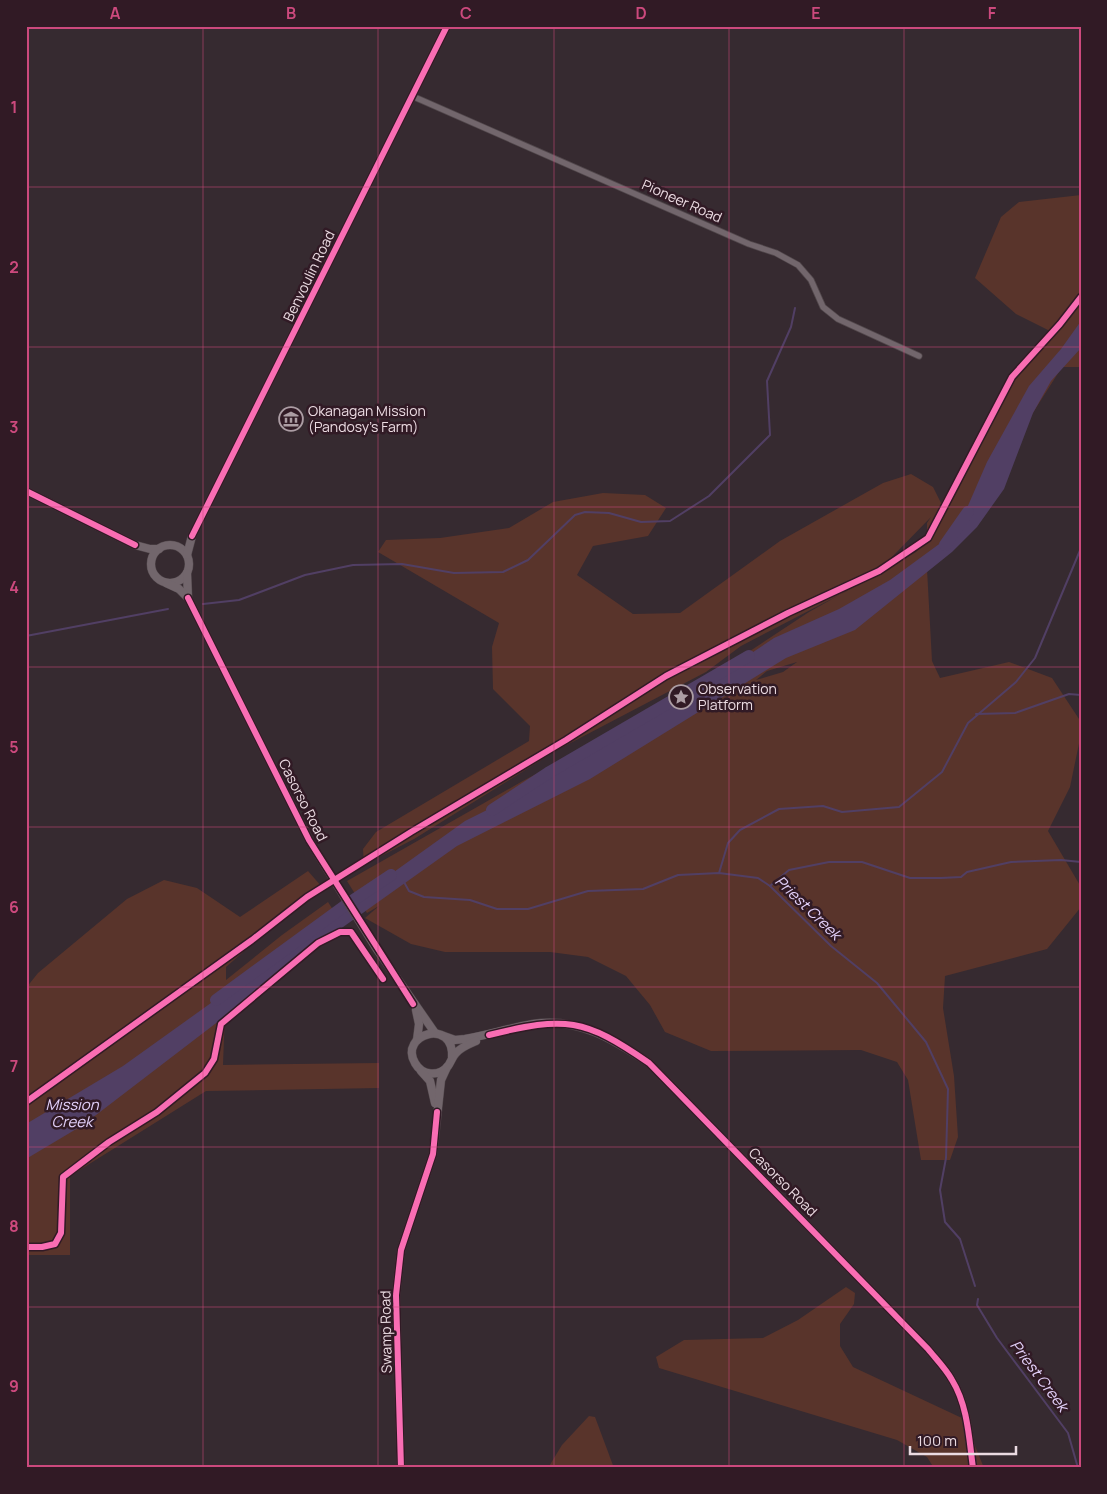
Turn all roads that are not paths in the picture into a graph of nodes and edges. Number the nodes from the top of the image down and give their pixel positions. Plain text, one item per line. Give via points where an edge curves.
1 (447, 26) edge
2 (412, 96) junction
3 (919, 356) dead end
4 (26, 491) edge
5 (192, 536) junction
6 (135, 545) junction
7 (172, 545) junction
8 (159, 548) junction
9 (187, 555) junction
10 (151, 565) junction
11 (187, 574) junction
12 (166, 583) junction
13 (188, 598) junction
14 (413, 1004) junction
15 (438, 1034) junction
16 (489, 1035) junction
17 (417, 1040) junction
18 (452, 1058) junction
19 (447, 1067) junction
20 (419, 1069) junction
21 (437, 1112) junction
22 (402, 1468) edge
23 (973, 1468) edge

1 - 2 main road, Benvoulin Road
2 - 3 street, Pioneer Road via 776,253 798,265 811,280 823,307 838,319
2 - 5 main road, Benvoulin Road
4 - 6 main road
5 - 7 main road
5 - 9 main road, Benvoulin Road
6 - 8 main road
6 - 10 main road
7 - 8 main road
7 - 9 main road
8 - 10 main road
9 - 11 main road
10 - 12 main road via 155,576
11 - 12 main road via 178,582
11 - 13 main road, Casorso Road
12 - 13 main road, Casorso Road
13 - 14 main road, Casorso Road via 309,840
14 - 15 main road, Casorso Road
14 - 17 main road, Casorso Road via 419,1024
15 - 16 main road, Casorso Road via 455,1040
15 - 17 main road via 428,1034
15 - 18 main road via 450,1045
16 - 18 main road, Casorso Road via 468,1044
16 - 23 main road, Casorso Road via 532,1024 572,1024 606,1035 649,1064 928,1349 953,1381 960,1399 969,1429
17 - 20 main road via 412,1058
18 - 19 main road
19 - 20 main road via 430,1074
19 - 21 main road, Swamp Road via 441,1080
20 - 21 main road, Swamp Road via 430,1081
21 - 22 main road, Swamp Road via 433,1154 401,1250 396,1295

